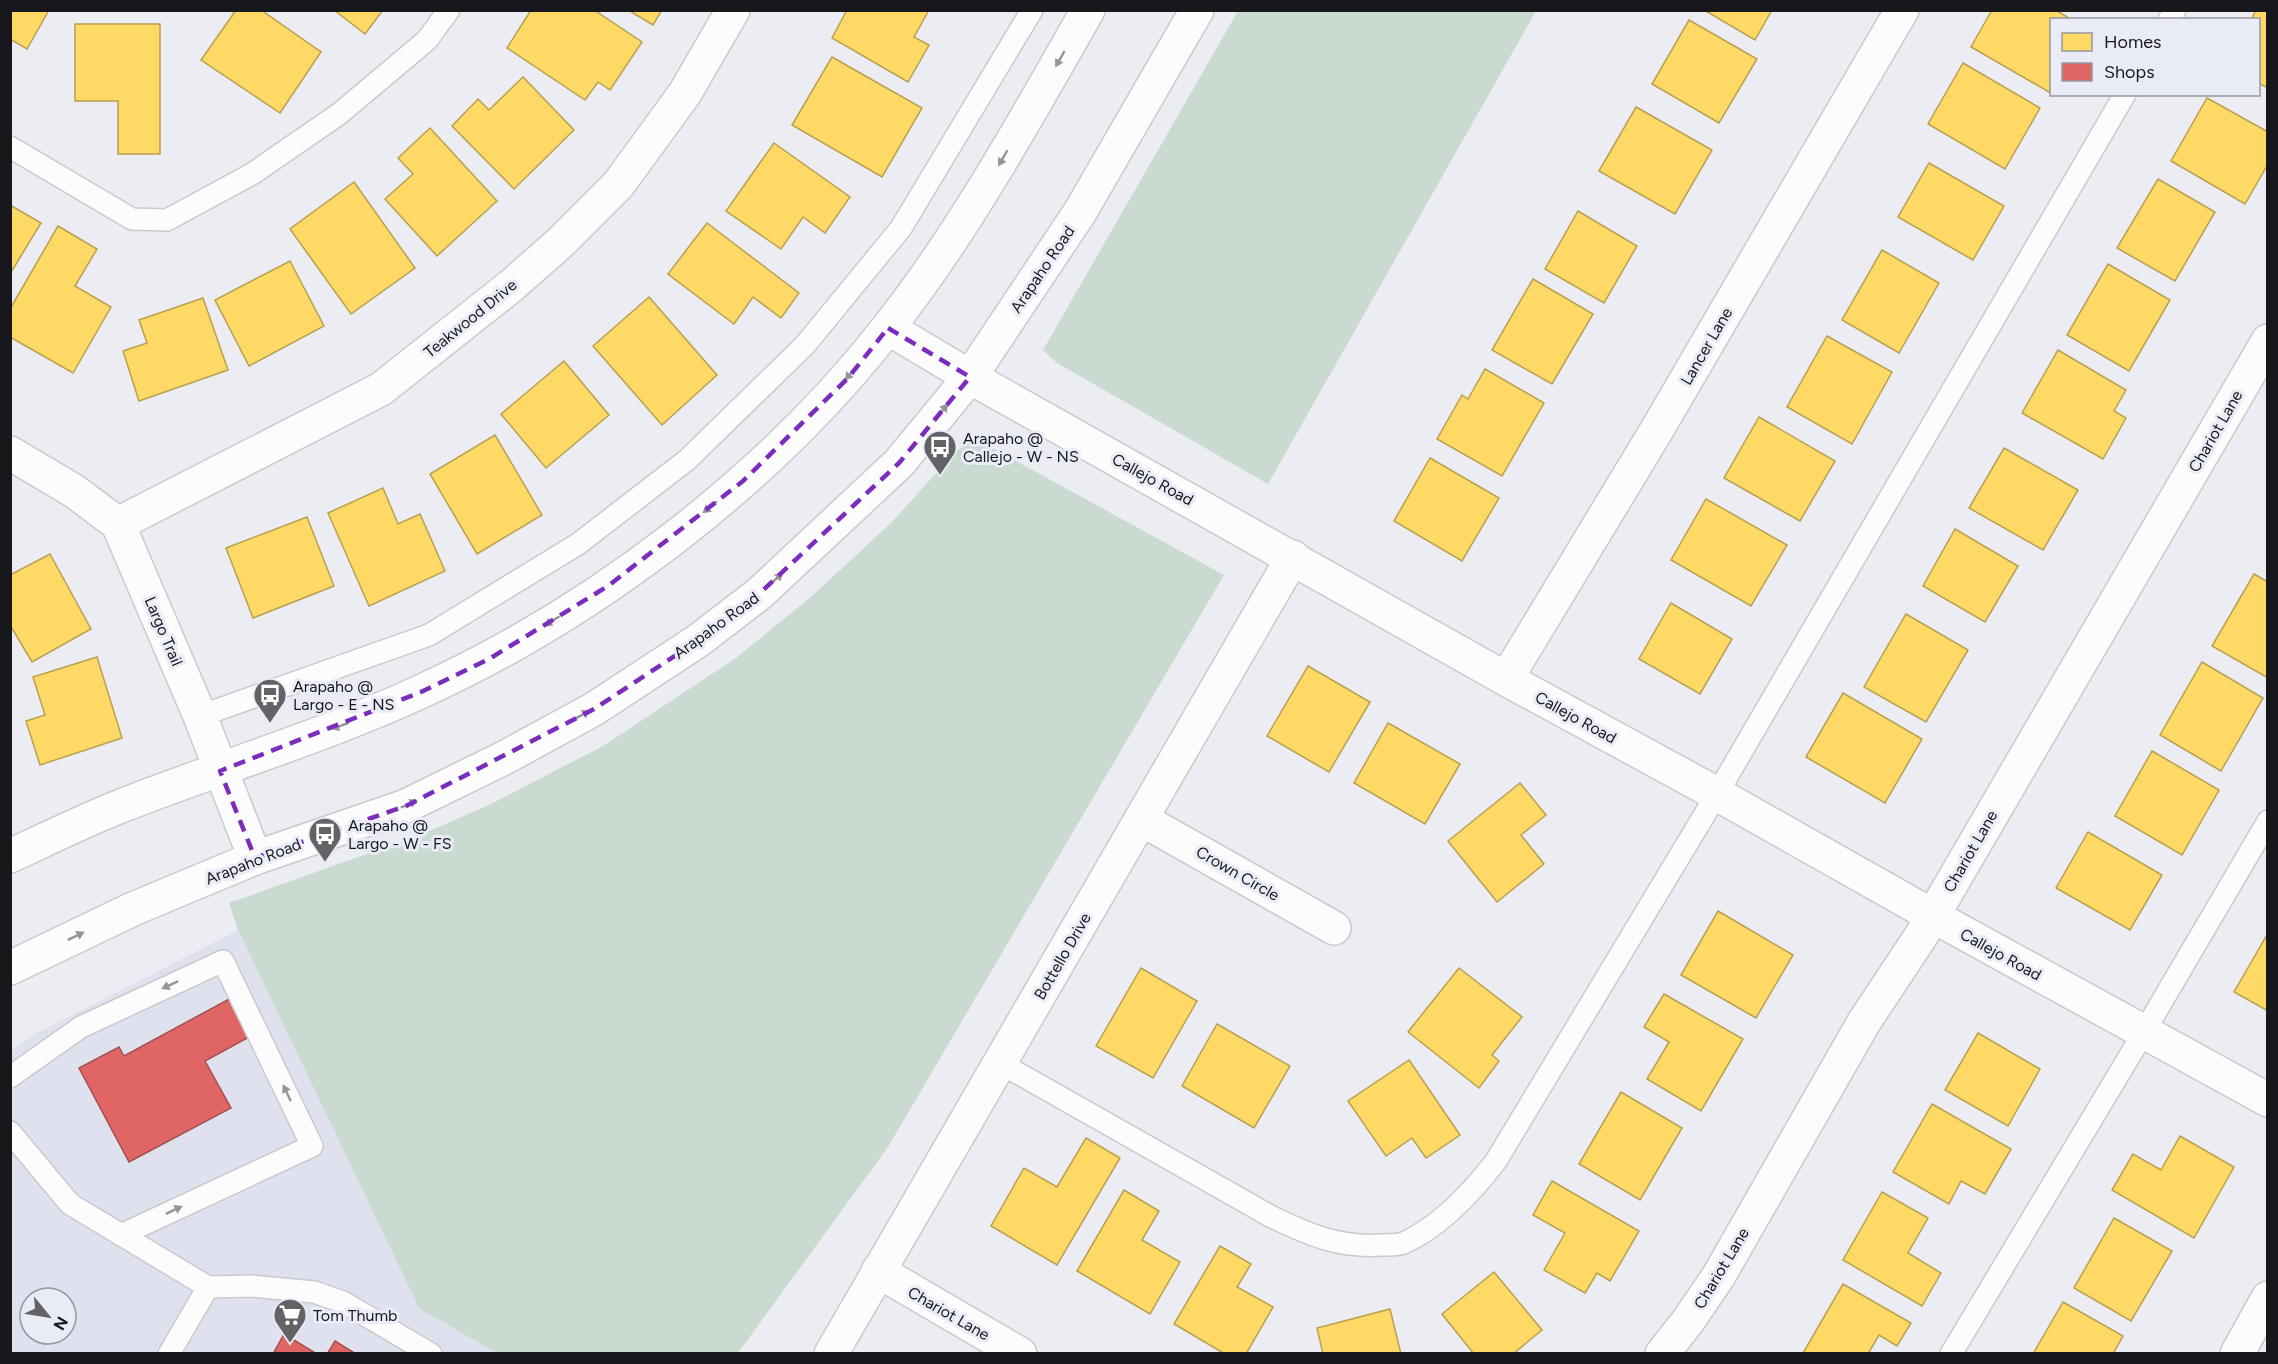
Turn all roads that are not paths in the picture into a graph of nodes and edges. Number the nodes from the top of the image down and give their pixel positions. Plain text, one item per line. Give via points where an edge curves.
1 (450, 10) edge
2 (733, 10) edge
3 (1032, 10) edge
4 (1088, 10) edge
5 (1197, 10) edge
6 (1902, 10) edge
7 (2125, 96) edge
8 (10, 147) edge
9 (888, 328) junction
10 (2268, 341) edge
11 (970, 377) junction
12 (10, 453) edge
13 (118, 524) junction
14 (1293, 557) junction
15 (1506, 679) junction
16 (200, 716) junction
17 (220, 771) junction
18 (1717, 794) junction
19 (1141, 819) junction
20 (2268, 821) edge
21 (10, 856) edge
22 (255, 858) junction
23 (1932, 916) junction
24 (1334, 928) dead end
25 (10, 968) edge
26 (2144, 1032) junction
27 (1000, 1063) junction
28 (10, 1077) edge
29 (2268, 1100) edge
30 (10, 1132) edge
31 (121, 1235) junction
32 (878, 1271) junction
33 (208, 1287) junction
34 (2268, 1298) edge
35 (169, 1353) edge
36 (430, 1353) edge
37 (831, 1353) edge
38 (1020, 1353) edge
39 (1662, 1353) edge
40 (1951, 1353) edge
41 (2236, 1353) edge

1 - 8 lane via 427,40 339,114 252,174 167,220 132,219
2 - 13 street, Teakwood Drive via 685,93 618,184 511,286 381,389
3 - 16 lane via 901,228 805,345 687,460 578,544 429,635
4 -> 9 street via 994,174
5 - 11 street, Arapaho Road via 1080,212
6 - 15 street, Lancer Lane
7 - 18 lane
9 - 11 street, Callejo Road
9 -> 17 street via 808,421 743,481 608,586 489,659 421,692 356,721
10 - 23 street, Chariot Lane
11 - 14 street, Callejo Road
22 -> 11 street, Arapaho Road via 406,806 455,782 594,709 699,640 760,593 899,463
12 - 13 street via 74,491
13 - 16 street, Largo Trail
14 - 15 street, Callejo Road
14 - 19 street, Bottello Drive
15 - 18 street, Callejo Road
16 - 17 street, Largo Trail
17 - 21 street via 120,806
17 - 22 street, Largo Trail
18 - 23 street, Callejo Road
18 - 27 lane via 1496,1161 1473,1191 1403,1244 1341,1244 1308,1234
19 - 24 street, Crown Circle
19 - 27 street, Bottello Drive
20 - 26 lane
25 -> 22 street, Arapaho Road via 133,909
23 - 26 street, Callejo Road
23 - 39 street, Chariot Lane via 1864,1022 1718,1277
26 - 29 street, Callejo Road
26 - 40 lane
27 - 32 street, Bottello Drive
31 -> 28 lane via 312,1146 223,961 81,1027
30 - 31 lane via 70,1204
31 - 33 lane
32 - 37 street, Bottello Drive
32 - 38 street, Chariot Lane
33 - 35 lane
33 - 36 lane via 252,1286 314,1292 343,1302
34 - 41 street

